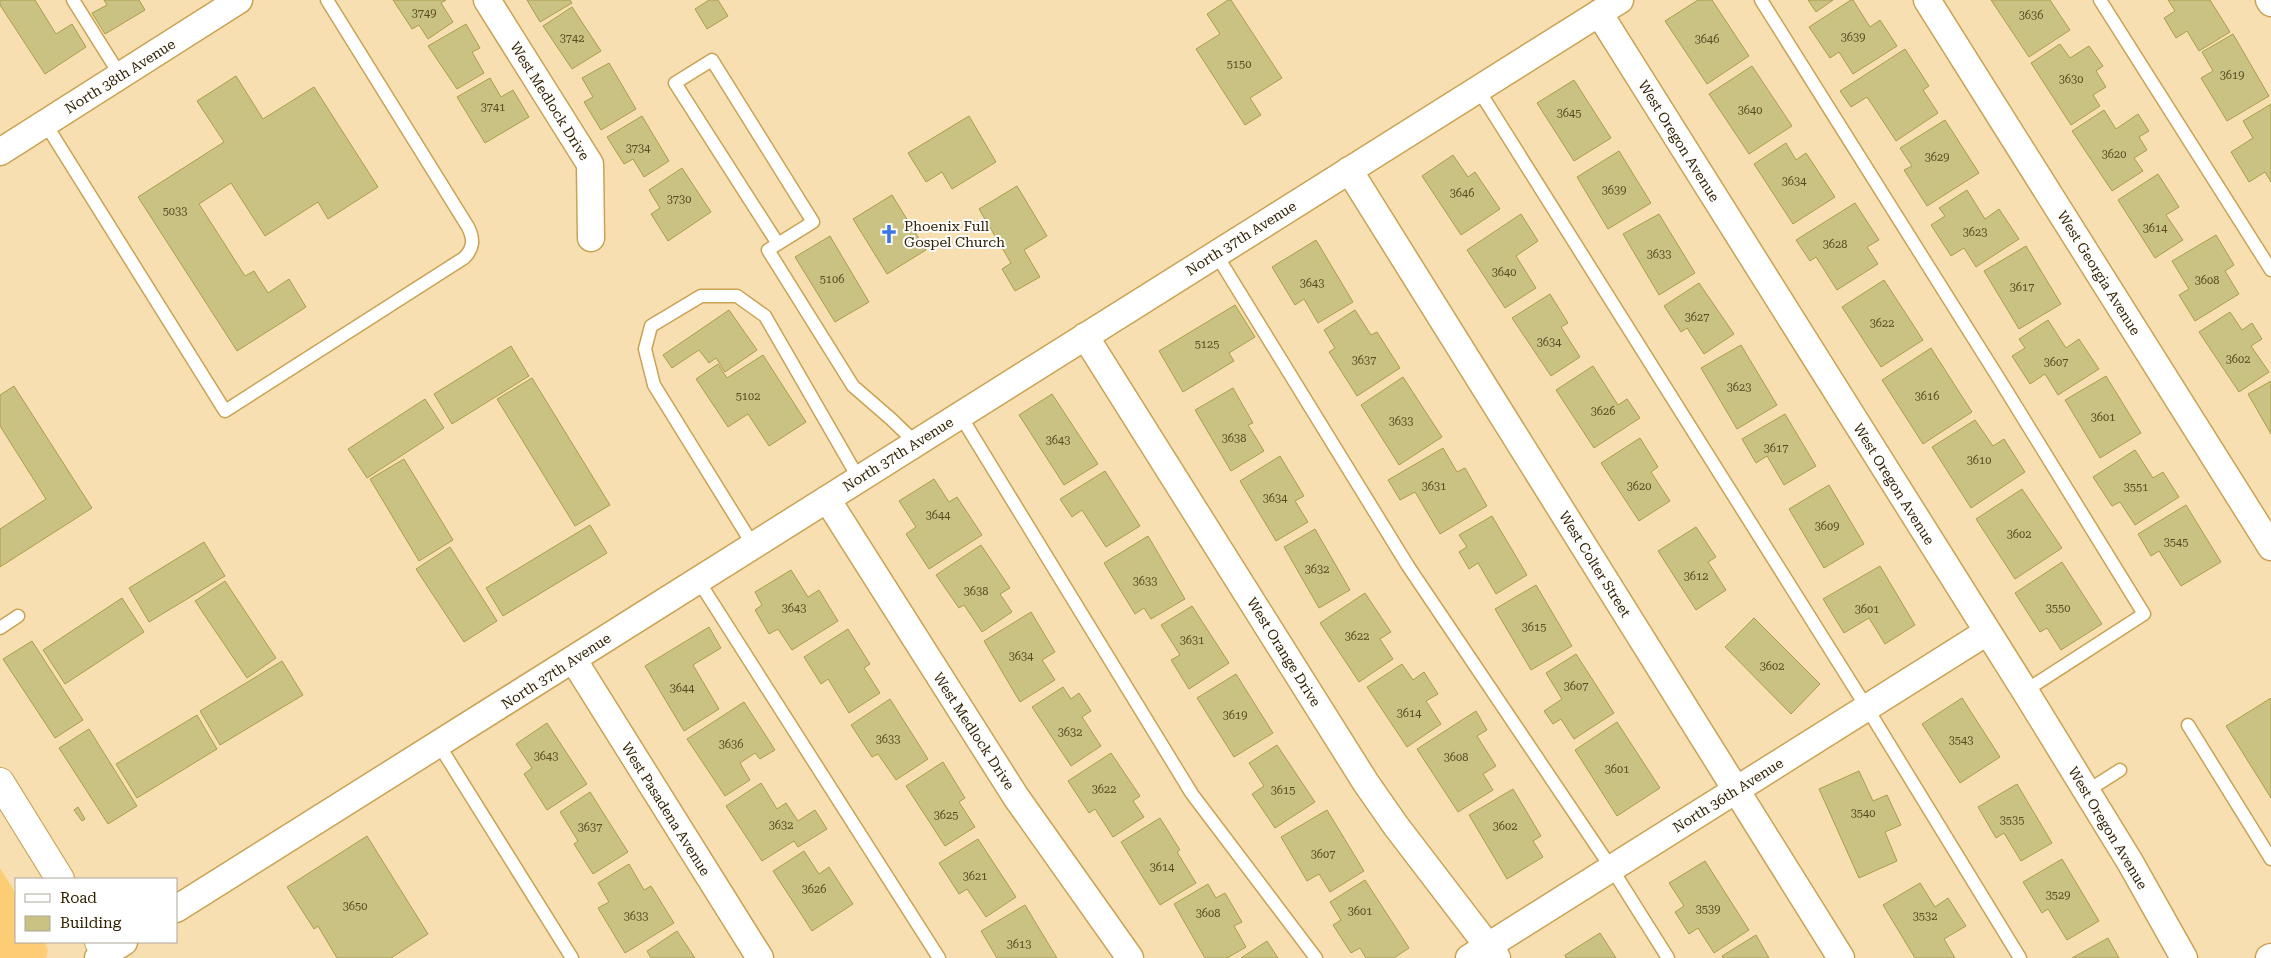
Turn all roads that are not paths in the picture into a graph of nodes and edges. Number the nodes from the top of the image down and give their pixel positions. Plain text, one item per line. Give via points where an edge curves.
1 (73, 0) edge
2 (239, 0) edge
3 (327, 0) edge
4 (487, 0) edge
5 (1761, 0) edge
6 (1927, 0) edge
7 (2100, 0) edge
8 (2269, 0) edge
9 (2271, 3) edge
10 (1609, 7) edge
11 (120, 76) junction
12 (1478, 89) junction
13 (45, 123) junction
14 (0, 152) edge
15 (1349, 170) junction
16 (591, 238) dead end
17 (778, 244) junction
18 (1216, 254) junction
19 (2271, 270) edge
20 (1085, 336) junction
21 (960, 415) junction
22 (916, 443) junction
23 (859, 479) junction
24 (827, 499) junction
25 (753, 546) junction
26 (2271, 547) edge
27 (698, 580) junction
28 (18, 616) dead end
29 (0, 628) edge
30 (1987, 632) junction
31 (573, 659) junction
32 (2025, 691) junction
33 (1867, 708) junction
34 (2188, 725) dead end
35 (439, 745) junction
36 (2120, 770) dead end
37 (0, 782) edge
38 (1736, 790) junction
39 (2087, 791) junction
40 (2271, 859) edge
41 (1612, 868) junction
42 (59, 878) edge
43 (178, 908) edge
44 (1485, 954) edge
45 (572, 958) edge
46 (760, 958) edge
47 (939, 958) edge
48 (1130, 958) edge
49 (1316, 958) edge
50 (1668, 958) edge
51 (1841, 958) edge
52 (2020, 958) edge
53 (2184, 958) edge

1 - 11 lane
2 - 11 street, North 38th Avenue
3 - 13 lane via 468,227 473,245 464,258 225,411
4 - 16 street, West Medlock Drive via 590,164
5 - 32 lane via 2144,614
6 - 26 street, West Georgia Avenue
7 - 19 lane
8 - 9 street
10 - 12 street, North 37th Avenue
10 - 30 street, West Oregon Avenue
11 - 13 street, North 38th Avenue
12 - 15 street, North 37th Avenue
12 - 33 lane
13 - 14 street, North 38th Avenue
15 - 18 street, North 37th Avenue
15 - 38 street, West Colter Street
17 - 17 lane via 675,83 712,60 813,222
17 - 22 lane via 768,250 853,386
18 - 20 street, North 37th Avenue
18 - 41 lane via 1408,566
20 - 21 street, North 37th Avenue
20 - 44 street, West Orange Drive via 1366,783
21 - 22 street, North 37th Avenue
21 - 49 lane via 1192,794
22 - 23 street, North 37th Avenue
23 - 24 street, North 37th Avenue
23 - 25 lane via 765,316 737,296 701,296 651,326 645,350 654,384
24 - 25 street, North 37th Avenue
24 - 48 street, West Medlock Drive via 1016,796
25 - 27 street, North 37th Avenue
27 - 31 street, North 37th Avenue
27 - 47 lane
28 - 29 lane
30 - 32 street, West Oregon Avenue
30 - 33 street, North 36th Avenue
31 - 35 street, North 37th Avenue
31 - 46 street, West Pasadena Avenue
32 - 39 street, West Oregon Avenue
33 - 38 street, North 36th Avenue
33 - 52 lane
34 - 40 lane
35 - 43 street, North 37th Avenue
35 - 45 lane
36 - 39 lane
37 - 42 main road
38 - 41 street, North 36th Avenue
38 - 51 street, West Colter Street
39 - 53 street, West Oregon Avenue
41 - 44 street, North 36th Avenue
41 - 50 lane

